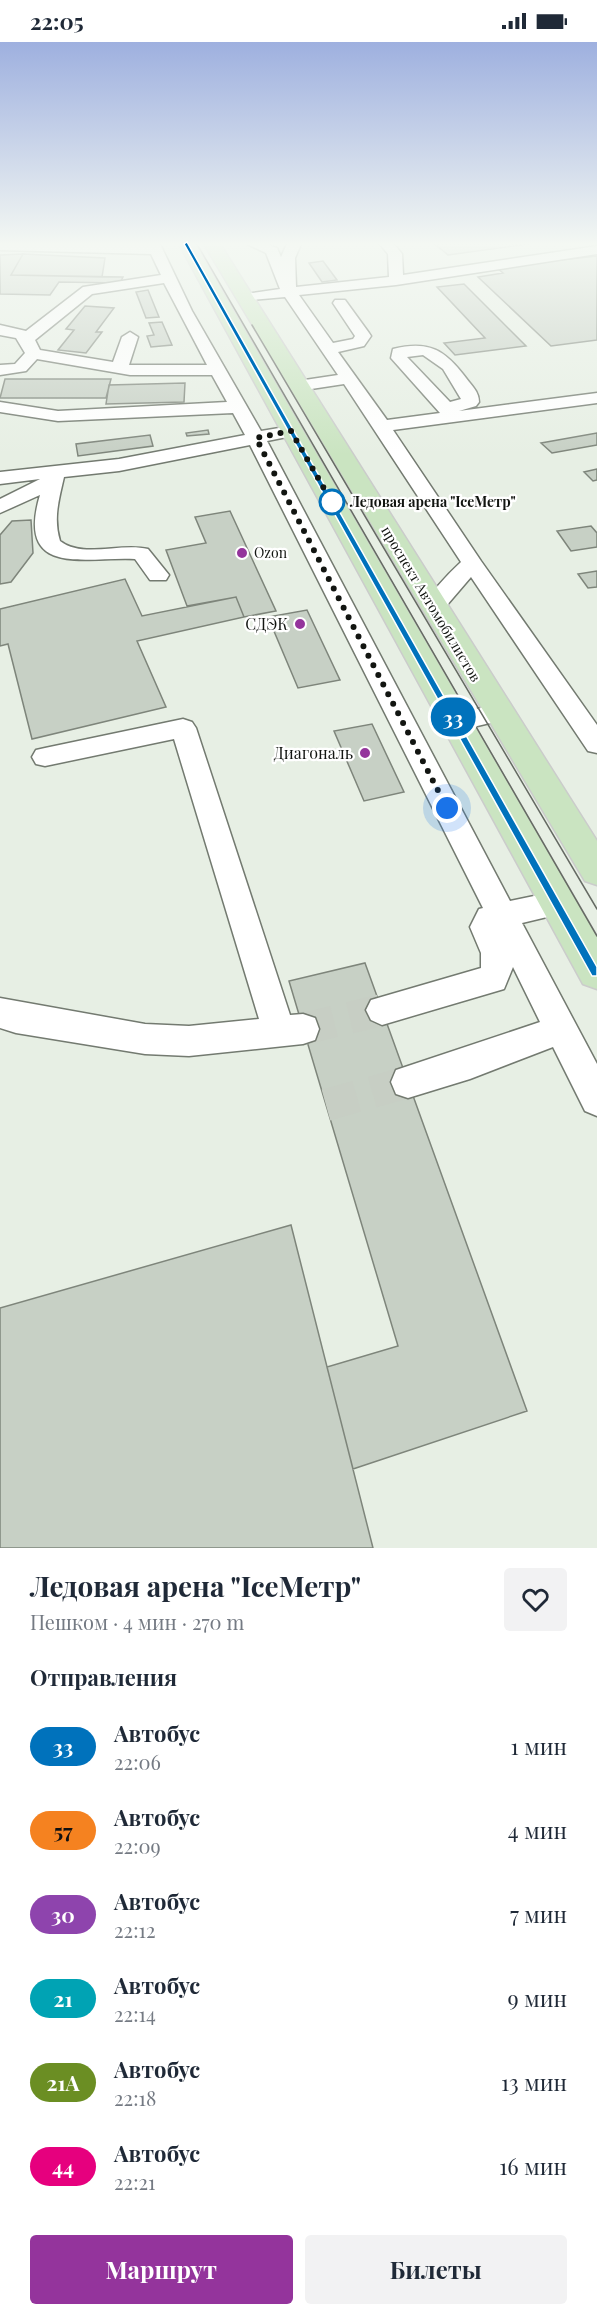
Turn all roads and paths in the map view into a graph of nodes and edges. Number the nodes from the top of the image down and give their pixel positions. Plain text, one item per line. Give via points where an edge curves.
1 (57, 314) edge
2 (188, 314) edge
3 (226, 314) edge
4 (254, 314) edge
5 (304, 314) edge
6 (348, 314) edge
7 (0, 330) edge
8 (130, 337) dead end
9 (27, 338) junction
10 (328, 349) junction
11 (33, 354) junction
12 (119, 369) junction
13 (0, 370) edge
14 (218, 370) junction
15 (349, 378) junction
16 (298, 386) junction
17 (597, 398) edge
18 (0, 407) edge
19 (239, 407) junction
20 (382, 426) junction
21 (291, 431) junction
22 (256, 438) junction
23 (55, 476) junction
24 (0, 478) edge
25 (0, 507) edge
26 (472, 563) junction
27 (158, 575) dead end
28 (433, 607) junction
29 (498, 713) junction
30 (456, 722) junction
31 (597, 744) edge
32 (45, 757) dead end
33 (597, 871) edge
34 (558, 903) junction
35 (502, 914) junction
36 (597, 972) edge
37 (382, 1010) tunnel mouth
38 (0, 1013) edge
39 (561, 1029) junction
40 (408, 1082) tunnel mouth
41 (597, 1099) edge

1 - 9 street
2 - 14 street
3 - 21 main road
4 - 16 main road, проспект Автомобилистов
5 - 10 street
6 - 10 street via 363,336 362,341
7 - 9 street
8 - 12 street
9 - 11 street
10 - 15 street
11 - 12 street
11 - 13 street via 20,368
12 - 14 street
14 - 19 street
15 - 16 street
15 - 20 street
16 - 28 main road, проспект Автомобилистов
17 - 20 street via 450,413
18 - 19 street via 58,416
19 - 22 street
20 - 26 street
21 - 22 street
21 - 30 main road
22 - 23 street
22 - 35 street
23 - 24 street
23 - 25 street
23 - 27 street via 47,504 48,528 51,542 59,552 71,556 141,553
26 - 28 street
26 - 31 street
28 - 29 main road, проспект Автомобилистов
29 - 30 street
29 - 33 main road, проспект Автомобилистов
30 - 34 main road
32 - 38 street via 183,728 291,1030 189,1041 145,1039
34 - 35 street
34 - 36 main road
35 - 37 street via 490,918 485,927 499,960 493,979
35 - 39 street
39 - 40 street
39 - 41 street

